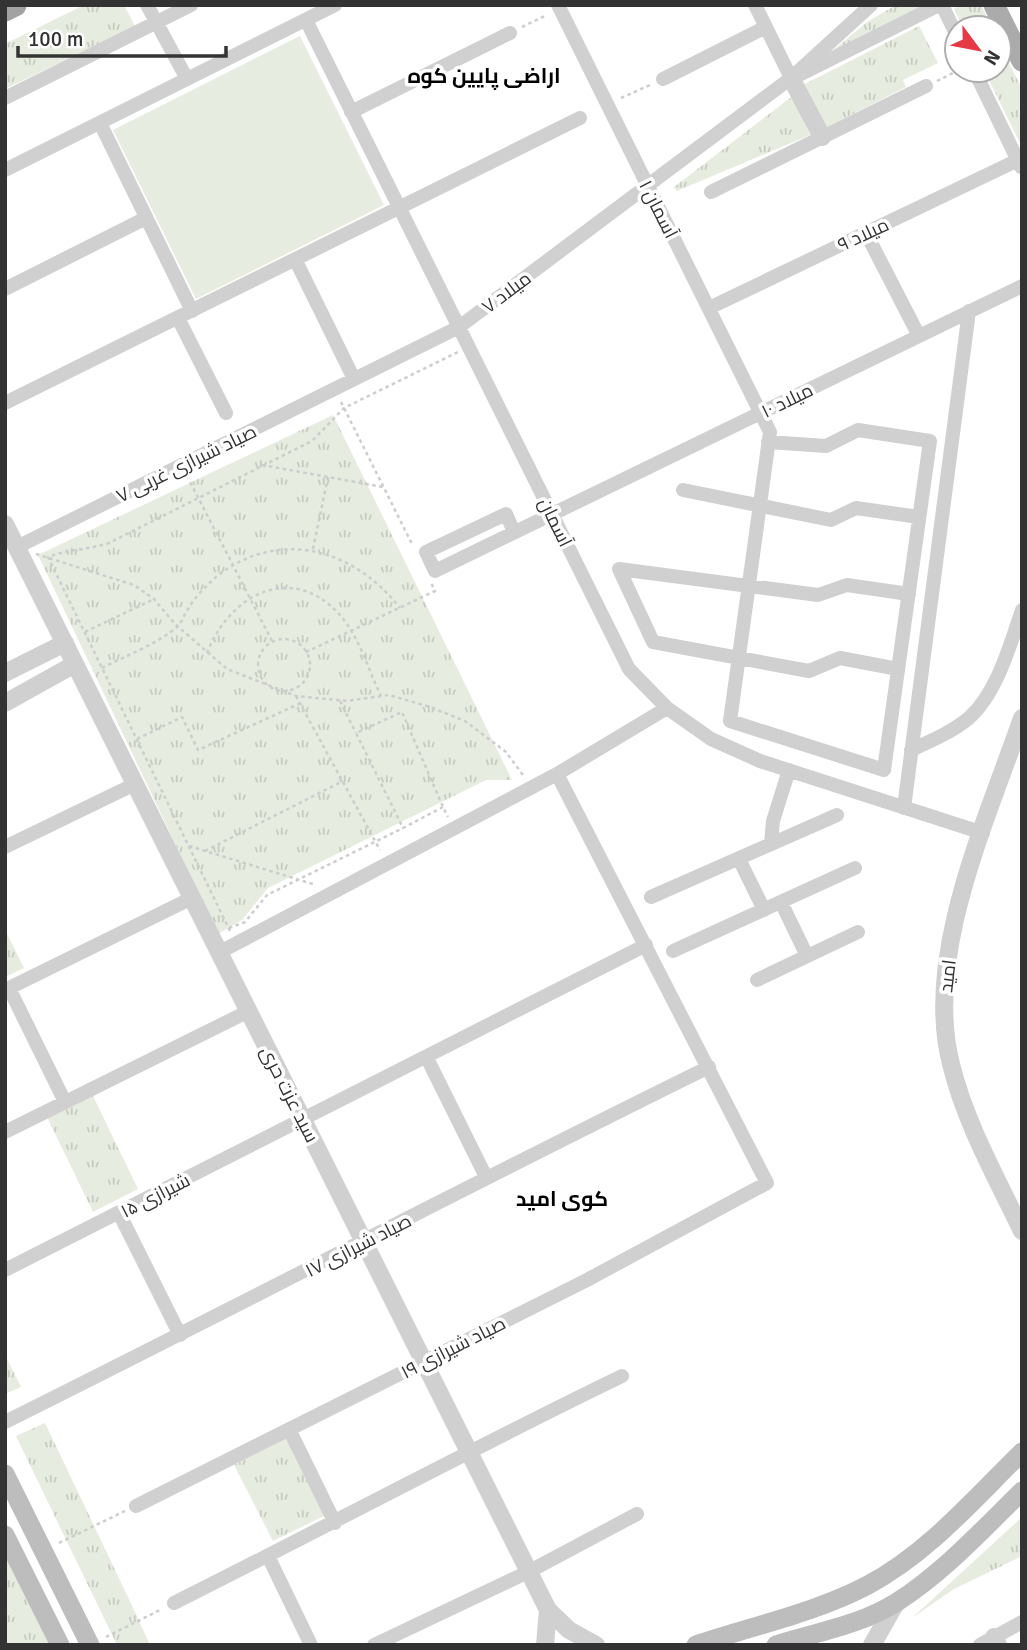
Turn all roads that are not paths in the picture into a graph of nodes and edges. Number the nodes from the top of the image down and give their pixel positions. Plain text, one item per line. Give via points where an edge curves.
1 (15, 5) edge
2 (147, 5) edge
3 (191, 5) edge
4 (335, 5) edge
5 (755, 5) edge
6 (871, 5) edge
7 (941, 5) edge
8 (994, 5) edge
9 (561, 6) edge
10 (5, 10) edge
11 (306, 20) junction
12 (156, 23) junction
13 (766, 27) junction
14 (510, 33) road end
15 (1022, 61) edge
16 (791, 78) junction
17 (187, 79) junction
18 (663, 79) dead end
19 (981, 84) edge
20 (926, 86) road end
21 (5, 98) edge
22 (351, 112) junction
23 (580, 118) dead end
24 (100, 123) junction
25 (822, 137) junction
26 (1020, 164) edge
27 (5, 170) edge
28 (647, 186) junction
29 (711, 192) dead end
30 (399, 207) junction
31 (146, 218) junction
32 (866, 233) junction
33 (295, 260) junction
34 (1022, 286) edge
35 (5, 289) edge
36 (709, 308) junction
37 (192, 311) junction
38 (969, 311) junction
39 (178, 318) junction
40 (459, 327) junction
41 (919, 336) junction
42 (354, 379) junction
43 (5, 403) edge
44 (226, 413) dead end
45 (760, 413) junction
46 (768, 442) junction
47 (683, 491) dead end
48 (760, 506) junction
49 (552, 514) junction
50 (919, 517) junction
51 (5, 524) edge
52 (514, 532) junction
53 (17, 547) junction
54 (749, 586) junction
55 (909, 594) junction
56 (1022, 610) edge
57 (65, 643) junction
58 (38, 657) junction
59 (739, 658) junction
60 (75, 664) junction
61 (898, 669) junction
62 (5, 673) edge
63 (47, 680) junction
64 (5, 703) edge
65 (667, 708) junction
66 (1022, 718) edge
67 (911, 750) junction
68 (789, 770) junction
69 (557, 774) junction
70 (135, 784) junction
71 (904, 808) junction
72 (837, 815) dead end
73 (983, 834) junction
74 (771, 844) junction
75 (5, 847) edge
76 (738, 859) junction
77 (855, 868) dead end
78 (651, 897) dead end
79 (192, 898) junction
80 (781, 902) junction
81 (764, 910) junction
82 (858, 932) dead end
83 (646, 945) junction
84 (673, 951) dead end
85 (220, 952) junction
86 (807, 956) junction
87 (757, 980) dead end
88 (7, 989) edge
89 (249, 1011) junction
90 (427, 1058) junction
91 (709, 1067) junction
92 (65, 1102) junction
93 (304, 1121) junction
94 (5, 1132) edge
95 (486, 1177) junction
96 (120, 1213) junction
97 (1022, 1231) edge
98 (365, 1242) junction
99 (5, 1270) edge
100 (180, 1335) junction
101 (424, 1361) junction
102 (622, 1376) dead end
103 (5, 1422) edge
104 (289, 1429) junction
105 (469, 1450) junction
106 (1022, 1452) edge
107 (5, 1474) edge
108 (1022, 1491) edge
109 (136, 1506) road end
110 (637, 1514) dead end
111 (335, 1523) junction
112 (5, 1535) edge
113 (268, 1556) junction
114 (528, 1572) junction
115 (896, 1602) junction
116 (174, 1603) road end
117 (548, 1610) junction
118 (1022, 1622) edge
119 (797, 1638) junction
120 (991, 1642) edge
121 (60, 1645) edge
122 (90, 1645) edge
123 (311, 1645) edge
124 (374, 1645) edge
125 (545, 1645) edge
126 (596, 1645) edge
127 (696, 1645) edge
128 (776, 1645) edge
129 (820, 1645) edge
130 (872, 1645) edge

1 - 10 highway
2 - 12 street
3 - 12 street
4 - 11 street
5 - 13 street
6 - 16 street
7 - 16 street
8 - 15 main road
9 - 28 street, آسمان ۱
11 - 17 street
11 - 22 street, آسمان
12 - 17 street
12 - 21 street
13 - 16 street
13 - 18 street
14 - 22 street
16 - 25 street
16 - 28 street, میلاد ۷
17 - 24 street
19 - 26 street
20 - 25 street
22 - 30 street, آسمان
23 - 30 street
24 - 27 street
24 - 31 street
25 - 29 street
26 - 32 street, میلاد ۹
28 - 36 street, آسمان ۱
28 - 40 street, میلاد ۷
30 - 33 street
30 - 40 street, آسمان
31 - 35 street
31 - 37 street
32 - 36 street, میلاد ۹
32 - 41 street
33 - 37 street
33 - 42 street
34 - 38 street, میلاد ۱۰
36 - 45 street, آسمان ۱
37 - 39 street
38 - 41 street, میلاد ۱۰
38 - 67 street
39 - 43 street
39 - 44 street
40 - 42 street, میلاد ۷
40 - 49 street, آسمان
41 - 45 street, میلاد ۱۰
42 - 53 street, صیاد شیرازی غربی ۷
45 - 46 street, آسمان ۱ via 770,432
45 - 49 street, میلاد ۱۰
46 - 48 street
46 - 50 street via 826,446 858,430 930,441
47 - 48 street
48 - 50 street via 831,520 856,508
48 - 54 street
49 - 52 street, میلاد ۱۰
49 - 65 street, آسمان via 629,669
50 - 55 street
51 - 53 street, سید عزت حری
52 - 52 street, میلاد ۱۰ via 435,570 426,552 506,514
53 - 57 street, سید عزت حری
54 - 55 street via 818,595 847,585
54 - 59 street
54 - 59 street via 619,569 653,642
55 - 61 street
56 - 67 street via 988,692 970,717
57 - 58 street
57 - 60 street, سید عزت حری
58 - 62 street
58 - 63 street via 48,666
59 - 61 street via 809,671 840,658
59 - 61 street via 730,721 884,770
60 - 63 street
60 - 70 street, سید عزت حری
63 - 64 street
65 - 68 street, آسمان via 711,739
65 - 69 street
66 - 73 street, امید
67 - 71 street
68 - 71 street, آسمان
68 - 74 street
69 - 83 street
69 - 85 street
70 - 75 street
70 - 79 street, سید عزت حری
71 - 73 street, آسمان
72 - 74 street
73 - 97 street, امید via 954,919 943,995 950,1063 975,1133
74 - 76 street
76 - 78 street
76 - 81 street
77 - 80 street
79 - 85 street, سید عزت حری
79 - 88 street
80 - 81 street
80 - 86 street
81 - 84 street
82 - 86 street
83 - 90 street, شیرازی ۱۵
83 - 91 street
85 - 89 street, سید عزت حری
86 - 87 street
88 - 92 street
89 - 92 street
89 - 93 street, سید عزت حری
90 - 93 street, شیرازی ۱۵
90 - 95 street
91 - 95 street, صیاد شیرازی ۱۷
91 - 101 street, صیاد شیرازی ۱۹ via 767,1183
92 - 94 street
93 - 96 street, شیرازی ۱۵
93 - 98 street, سید عزت حری
95 - 98 street, صیاد شیرازی ۱۷
96 - 99 street, شیرازی ۱۵
96 - 100 street
98 - 100 street, صیاد شیرازی ۱۷
98 - 101 street, سید عزت حری
100 - 103 street, صیاد شیرازی ۱۷
101 - 104 street, صیاد شیرازی ۱۹
101 - 105 street, سید عزت حری
102 - 105 street
104 - 109 street, صیاد شیرازی ۱۹
104 - 111 street
105 - 111 street
105 - 114 street, سید عزت حری
106 - 127 main road via 927,1544 867,1585
107 - 122 main road
108 - 115 main road via 957,1554
110 - 114 street
111 - 113 street
112 - 121 main road
113 - 116 street
113 - 123 street
114 - 117 street, سید عزت حری
114 - 124 street
115 - 119 main road via 838,1628
115 - 130 street
117 - 125 street
117 - 126 street, سید عزت حری via 569,1630
118 - 120 street
119 - 128 main road
119 - 129 street

